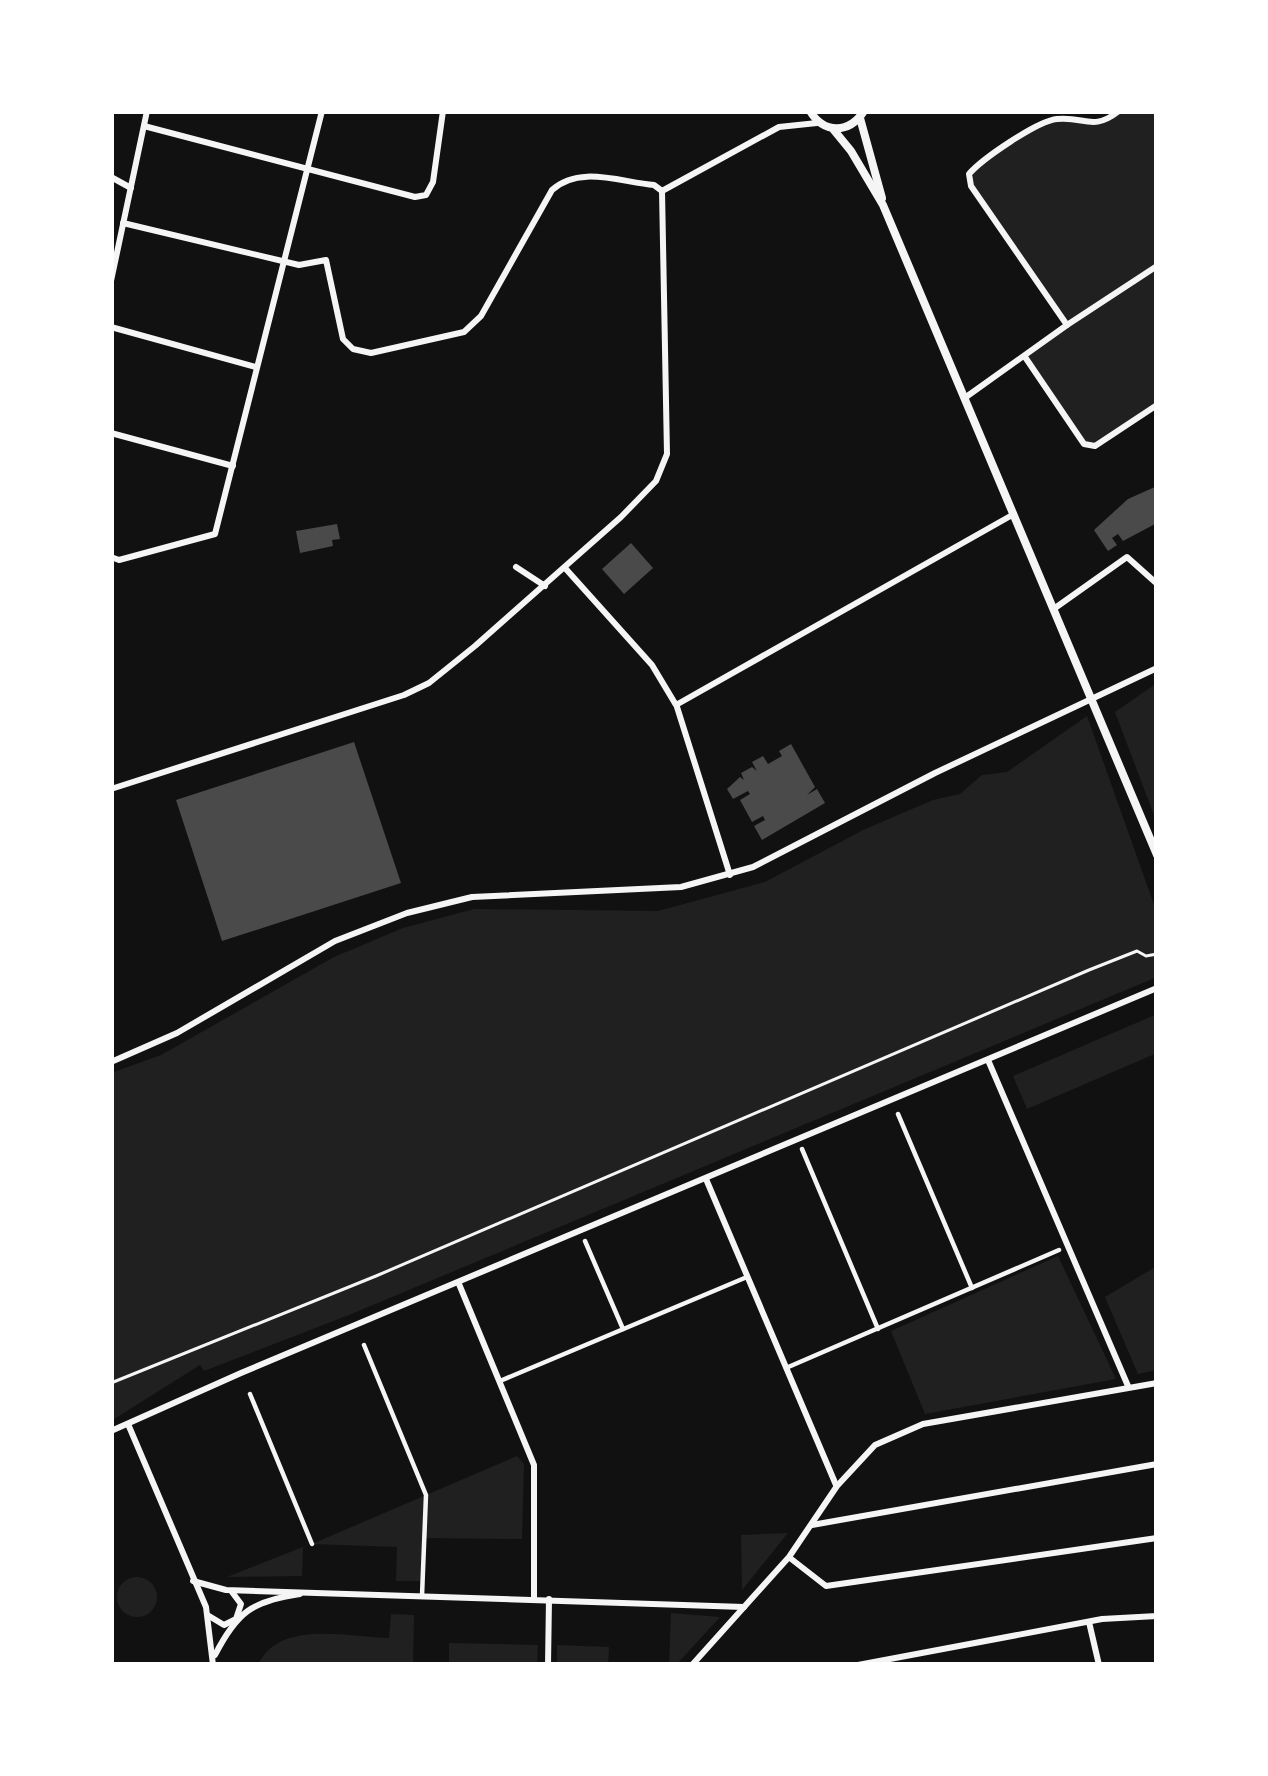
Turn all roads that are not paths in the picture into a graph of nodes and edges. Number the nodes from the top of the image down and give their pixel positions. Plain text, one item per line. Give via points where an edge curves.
1 (147, 111) edge
2 (322, 111) edge
3 (442, 111) edge
4 (810, 111) edge
5 (1119, 111) edge
6 (862, 114) edge
7 (817, 123) junction
8 (144, 126) junction
9 (832, 129) junction
10 (309, 167) junction
11 (111, 177) edge
12 (131, 188) junction
13 (662, 191) junction
14 (884, 205) junction
15 (123, 223) junction
16 (285, 262) junction
17 (1157, 266) edge
18 (112, 270) edge
19 (111, 281) edge
20 (1067, 325) junction
21 (111, 327) edge
22 (1025, 356) junction
23 (256, 367) junction
24 (966, 397) junction
25 (1157, 405) edge
26 (111, 434) edge
27 (233, 466) junction
28 (1015, 514) junction
29 (111, 557) edge
30 (516, 567) dead end
31 (565, 568) junction
32 (1155, 582) edge
33 (545, 586) junction
34 (1055, 608) junction
35 (1157, 668) edge
36 (1094, 699) junction
37 (676, 705) junction
38 (111, 789) edge
39 (1157, 855) edge
40 (730, 875) junction
41 (1157, 988) edge
42 (988, 1060) junction
43 (111, 1062) edge
44 (898, 1114) dead end
45 (802, 1149) dead end
46 (706, 1179) junction
47 (585, 1241) dead end
48 (1059, 1250) dead end
49 (747, 1277) junction
50 (459, 1284) junction
51 (972, 1288) junction
52 (622, 1329) junction
53 (878, 1329) junction
54 (364, 1345) dead end
55 (786, 1368) junction
56 (500, 1381) junction
57 (1157, 1383) edge
58 (1128, 1386) junction
59 (250, 1394) dead end
60 (128, 1424) junction
61 (111, 1431) edge
62 (1157, 1464) edge
63 (837, 1486) junction
64 (812, 1525) junction
65 (1157, 1538) edge
66 (312, 1544) dead end
67 (789, 1558) junction
68 (193, 1581) junction
69 (226, 1590) junction
70 (309, 1592) junction
71 (422, 1596) junction
72 (534, 1599) junction
73 (550, 1599) junction
74 (744, 1607) junction
75 (206, 1610) junction
76 (1157, 1616) edge
77 (236, 1619) junction
78 (1088, 1622) junction
79 (213, 1662) edge
80 (548, 1665) edge
81 (692, 1665) edge
82 (858, 1665) edge
83 (1099, 1665) edge

1 - 8 street
2 - 10 street
3 - 10 street via 426,194
4 - 7 main road
5 - 20 street via 1101,123 1042,123 969,174
6 - 9 main road
6 - 14 main road
7 - 9 main road
7 - 13 street via 779,127
8 - 10 street
8 - 12 street
9 - 14 main road
10 - 16 street
11 - 12 street
12 - 15 street
13 - 16 street via 580,175 563,179 464,332 371,353 343,339 326,260
13 - 31 street via 667,454 656,481
14 - 24 main road
15 - 16 street
15 - 18 street
16 - 23 street
17 - 20 street
18 - 19 street
20 - 22 street
21 - 23 street
22 - 24 street
22 - 25 street via 1084,445 1095,446
23 - 27 street
24 - 28 main road
26 - 27 street
27 - 29 street via 215,534
28 - 34 main road
28 - 37 street
30 - 33 street
31 - 33 street
31 - 37 street via 652,665
32 - 34 street via 1127,557
33 - 38 street via 404,695
34 - 36 main road
35 - 36 street
36 - 39 main road
36 - 40 street
37 - 40 street
40 - 43 street via 637,892 472,897 407,913 335,941
41 - 42 street
42 - 46 street
42 - 58 street
44 - 51 street
45 - 53 street
46 - 49 street
46 - 50 street
47 - 52 street
48 - 51 street
49 - 52 street
49 - 55 street
50 - 56 street
50 - 60 street
51 - 53 street
52 - 56 street
53 - 55 street
54 - 71 street via 426,1496
55 - 63 street
56 - 72 street via 537,1479
57 - 58 street
58 - 63 street via 906,1429 875,1445
59 - 66 street
60 - 61 street
60 - 68 street
62 - 64 street
63 - 64 street
64 - 67 street
65 - 67 street via 826,1586
67 - 74 street
68 - 69 street
68 - 75 street
69 - 70 street
69 - 75 street via 210,1596
69 - 77 street via 241,1604
70 - 71 street
70 - 77 street via 265,1599
71 - 72 street
72 - 73 street
73 - 74 street
73 - 80 street
74 - 81 street
75 - 77 street via 224,1625
75 - 79 street
76 - 78 street
77 - 79 street
78 - 82 street
78 - 83 street

